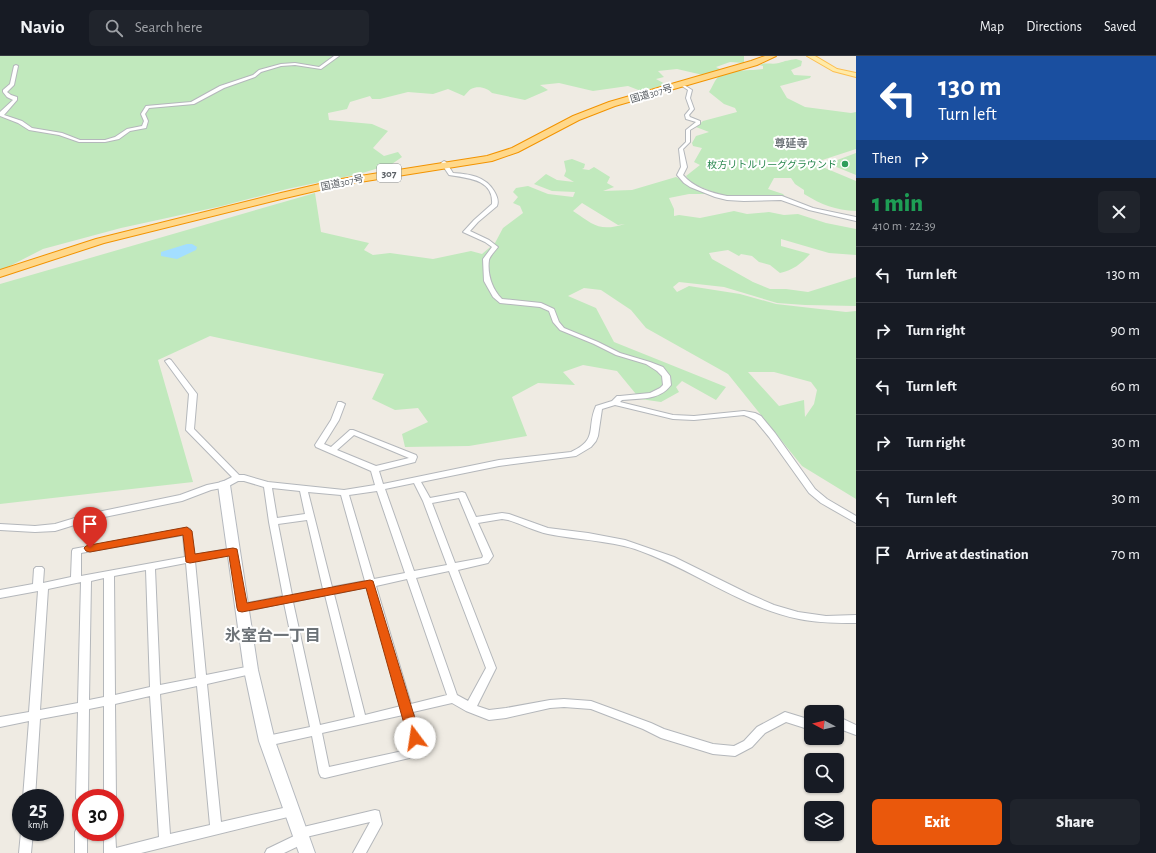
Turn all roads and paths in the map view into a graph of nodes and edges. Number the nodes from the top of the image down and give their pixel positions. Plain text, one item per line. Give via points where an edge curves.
1 (337, 56) edge
2 (772, 56) edge
3 (810, 56) edge
4 (16, 66) dead end
5 (856, 75) edge
6 (684, 86) dead end
7 (445, 164) junction
8 (856, 220) edge
9 (0, 274) edge
10 (169, 362) dead end
11 (615, 403) junction
12 (341, 404) dead end
13 (332, 450) junction
14 (375, 469) junction
15 (237, 478) junction
16 (417, 481) junction
17 (224, 485) junction
18 (268, 485) junction
19 (303, 488) junction
20 (380, 488) junction
21 (344, 492) junction
22 (427, 501) junction
23 (310, 516) junction
24 (856, 520) edge
25 (273, 522) junction
26 (473, 522) junction
27 (0, 527) edge
28 (233, 551) junction
29 (190, 559) junction
30 (150, 566) junction
31 (451, 567) junction
32 (39, 569) dead end
33 (109, 574) junction
34 (411, 575) junction
35 (81, 579) junction
36 (370, 584) junction
37 (41, 586) junction
38 (329, 591) junction
39 (0, 594) edge
40 (288, 599) junction
41 (242, 608) junction
42 (856, 619) edge
43 (252, 670) junction
44 (202, 681) junction
45 (155, 691) junction
46 (453, 698) junction
47 (109, 701) junction
48 (84, 706) junction
49 (470, 708) junction
50 (407, 709) junction
51 (35, 715) junction
52 (362, 720) junction
53 (0, 722) edge
54 (804, 723) edge
55 (844, 724) edge
56 (316, 730) junction
57 (856, 730) edge
58 (267, 741) junction
59 (30, 789) edge
60 (82, 789) edge
61 (110, 789) edge
62 (292, 811) junction
63 (216, 829) junction
64 (27, 841) edge
65 (81, 841) edge
66 (110, 841) edge
67 (165, 841) junction
68 (302, 842) edge
69 (148, 849) edge
70 (26, 853) edge
71 (81, 853) edge
72 (110, 853) edge
73 (116, 853) edge
74 (271, 853) edge
75 (359, 853) edge

1 - 4 street via 320,68 295,64 260,71 192,103 148,107 143,114 146,121 144,127 134,128 113,139 99,142 79,141 65,135 31,129 2,116 1,114 15,100 4,92 12,85
2 - 7 highway, 国道307号 / 307 via 612,104 576,118 515,150 489,159
3 - 5 main road via 835,70
6 - 8 street via 690,90 688,98 692,109 687,115 688,118 698,121 688,129 688,142 680,149 684,167 680,176 686,182 704,192 727,198 782,198
7 - 9 highway, 国道307号 / 307 via 341,182 100,241
7 - 11 street via 451,174 480,180 495,197 495,205 466,232 495,247 486,258 487,281 500,301 548,308 552,310 556,322 562,329 618,354 648,363 660,369 666,376 667,385 661,392 620,398
10 - 15 street via 193,394 190,430
11 - 16 street via 599,408 593,442 574,454 499,463
11 - 24 street via 673,417 694,418 744,413 752,415 758,418 772,435 812,491
12 - 13 street via 335,420 319,445
13 - 14 street
13 - 14 street via 353,432 413,457 412,460
14 - 20 street
15 - 17 street
15 - 18 street
16 - 20 street
16 - 22 street
17 - 27 street via 154,505 88,517 53,529
17 - 28 street
18 - 19 street
18 - 25 street
19 - 21 street
19 - 23 street
20 - 21 street
20 - 34 street
21 - 36 street
22 - 26 street via 462,495
22 - 31 street
23 - 25 street
23 - 38 street
25 - 40 street
26 - 31 street via 488,556 485,561
26 - 42 street via 509,517 548,531 594,537 643,549 775,609 813,619
28 - 29 street
28 - 41 street
29 - 30 street
29 - 35 street via 187,531 76,551
29 - 44 street
30 - 33 street
30 - 45 street
31 - 34 street
31 - 49 street via 491,668
32 - 37 street
33 - 35 street
33 - 47 street
34 - 36 street
34 - 46 street
35 - 37 street
35 - 48 street
36 - 38 street
36 - 50 street
37 - 39 street
37 - 51 street
38 - 40 street
38 - 52 street
40 - 41 street
40 - 56 street
41 - 43 street
43 - 44 street
43 - 58 street
44 - 45 street
44 - 63 street
45 - 47 street
45 - 67 street
46 - 49 street
46 - 50 street
47 - 48 street
47 - 61 street
48 - 51 street
48 - 60 street
49 - 54 street via 489,715 550,704 591,705 661,733 713,749 735,751 748,744 761,730 785,717
50 - 52 street
50 - 56 street via 418,752 325,773
51 - 53 street
51 - 59 street
52 - 56 street
55 - 57 street
56 - 58 street
58 - 62 street
62 - 63 street
62 - 68 street
63 - 67 street
64 - 70 street
65 - 71 street
66 - 72 street
67 - 69 street
68 - 74 street
68 - 75 street via 375,815 376,824
69 - 73 street

